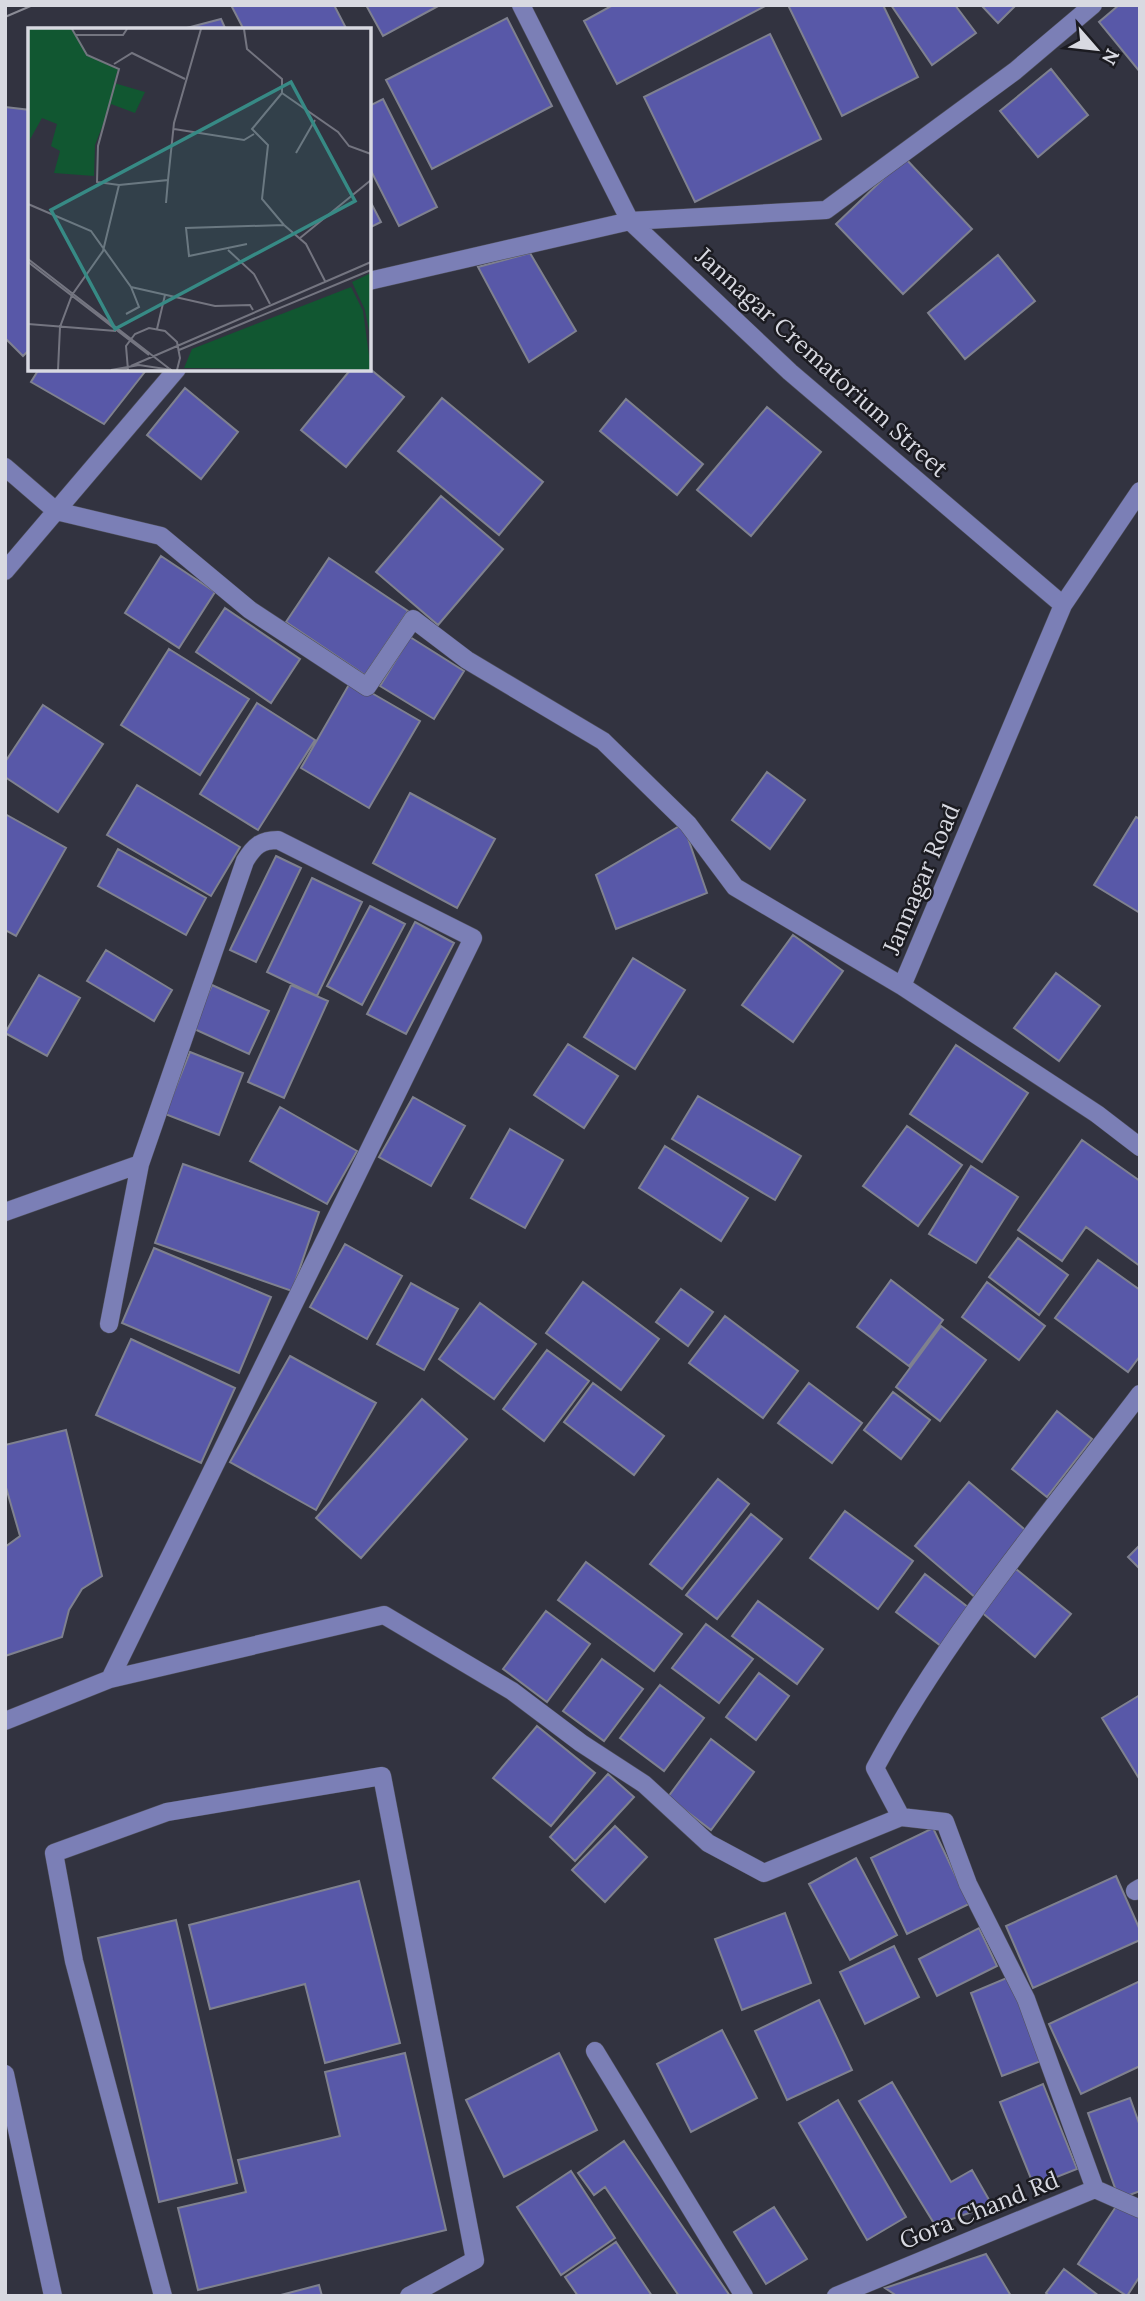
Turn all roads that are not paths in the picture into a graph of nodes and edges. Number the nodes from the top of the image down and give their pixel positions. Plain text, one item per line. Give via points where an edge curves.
1 (521, 5) edge
2 (1093, 5) edge
3 (630, 221) junction
4 (371, 281) edge
5 (175, 371) edge
6 (5, 467) edge
7 (1140, 491) edge
8 (56, 511) junction
9 (5, 571) edge
10 (1063, 605) junction
11 (902, 986) junction
12 (1140, 1147) edge
13 (140, 1164) junction
14 (5, 1212) edge
15 (109, 1324) dead end
16 (1140, 1394) edge
17 (110, 1679) junction
18 (5, 1721) edge
19 (901, 1817) junction
20 (594, 2051) dead end
21 (5, 2074) edge
22 (1096, 2189) junction
23 (1140, 2210) edge
24 (53, 2296) edge
25 (163, 2296) edge
26 (409, 2296) edge
27 (744, 2296) edge
28 (836, 2296) edge

1 - 3 street, Jannagar Crematorium Street
2 - 3 street via 1015,71 826,210
3 - 4 street
3 - 10 street, Jannagar Crematorium Street via 790,372
5 - 8 street
6 - 8 street
7 - 10 street
8 - 9 street
8 - 11 street via 161,536 250,610 367,687 414,619 467,660 603,741 688,824 735,887
10 - 11 street, Jannagar Road
11 - 12 street, Jannagar Road
13 - 14 street
13 - 15 street
13 - 17 street via 186,1023 253,848 278,840 472,938
16 - 19 street via 902,1718 875,1768
17 - 18 street
17 - 19 street via 384,1615 512,1691 580,1744 643,1784 708,1843 764,1873
19 - 22 street via 945,1822 968,1884 1026,1999
20 - 27 street
21 - 24 street
22 - 23 street, Gora Chand Rd
22 - 28 street, Gora Chand Rd
25 - 26 street via 74,1961 54,1853 167,1812 382,1776 475,2260

